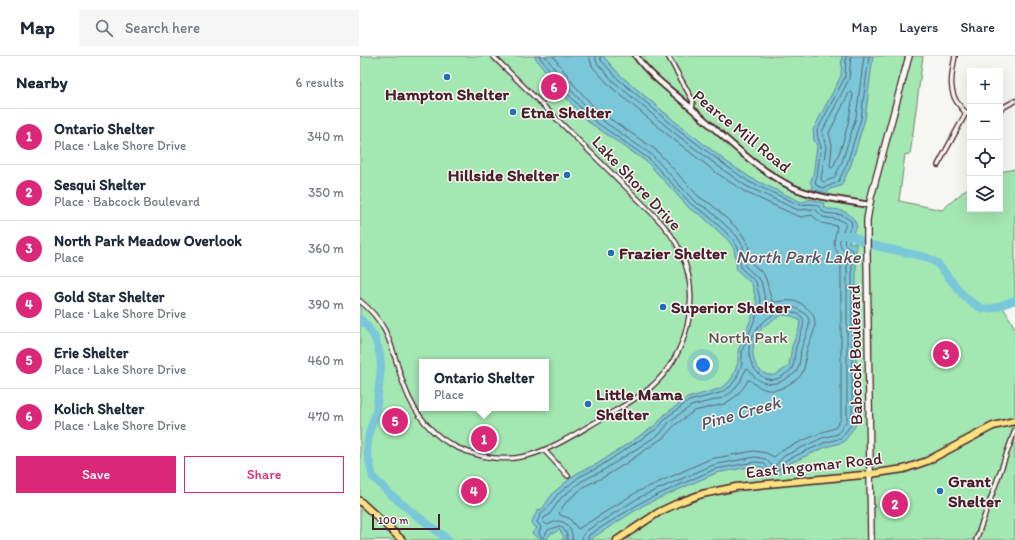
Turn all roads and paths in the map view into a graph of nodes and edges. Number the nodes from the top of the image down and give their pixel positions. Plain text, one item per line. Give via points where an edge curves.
1 (493, 56) edge
2 (636, 56) edge
3 (668, 56) edge
4 (909, 56) edge
5 (955, 56) edge
6 (1015, 101) edge
7 (1003, 107) edge
8 (692, 109) junction
9 (967, 113) edge
10 (967, 116) edge
11 (938, 164) dead end
12 (869, 205) junction
13 (360, 301) edge
14 (1015, 421) edge
15 (1015, 430) edge
16 (545, 451) junction
17 (870, 474) junction
18 (568, 476) dead end
19 (360, 501) edge
20 (402, 540) edge
21 (617, 540) edge
22 (871, 540) edge
23 (976, 540) edge

1 - 16 street, Lake Shore Drive via 664,225 682,253 689,280 688,325 679,350 666,370 650,388
2 - 8 street, Pearce Mill Road via 659,81
3 - 8 street via 693,101
4 - 12 main road, Babcock Boulevard
5 - 9 street via 951,88 958,104
6 - 7 street
8 - 12 street, Pearce Mill Road via 762,169 793,188 817,196
10 - 11 street
12 - 17 main road, Babcock Boulevard via 867,256
13 - 16 street, Lake Shore Drive via 384,328 408,396 420,416 435,433 456,447 488,457 513,458
14 - 17 main road, East Ingomar Road via 986,429 920,464 897,471
15 - 23 street
16 - 18 street
17 - 21 main road, East Ingomar Road via 713,491 671,506
17 - 22 main road, Babcock Boulevard
19 - 20 main road

